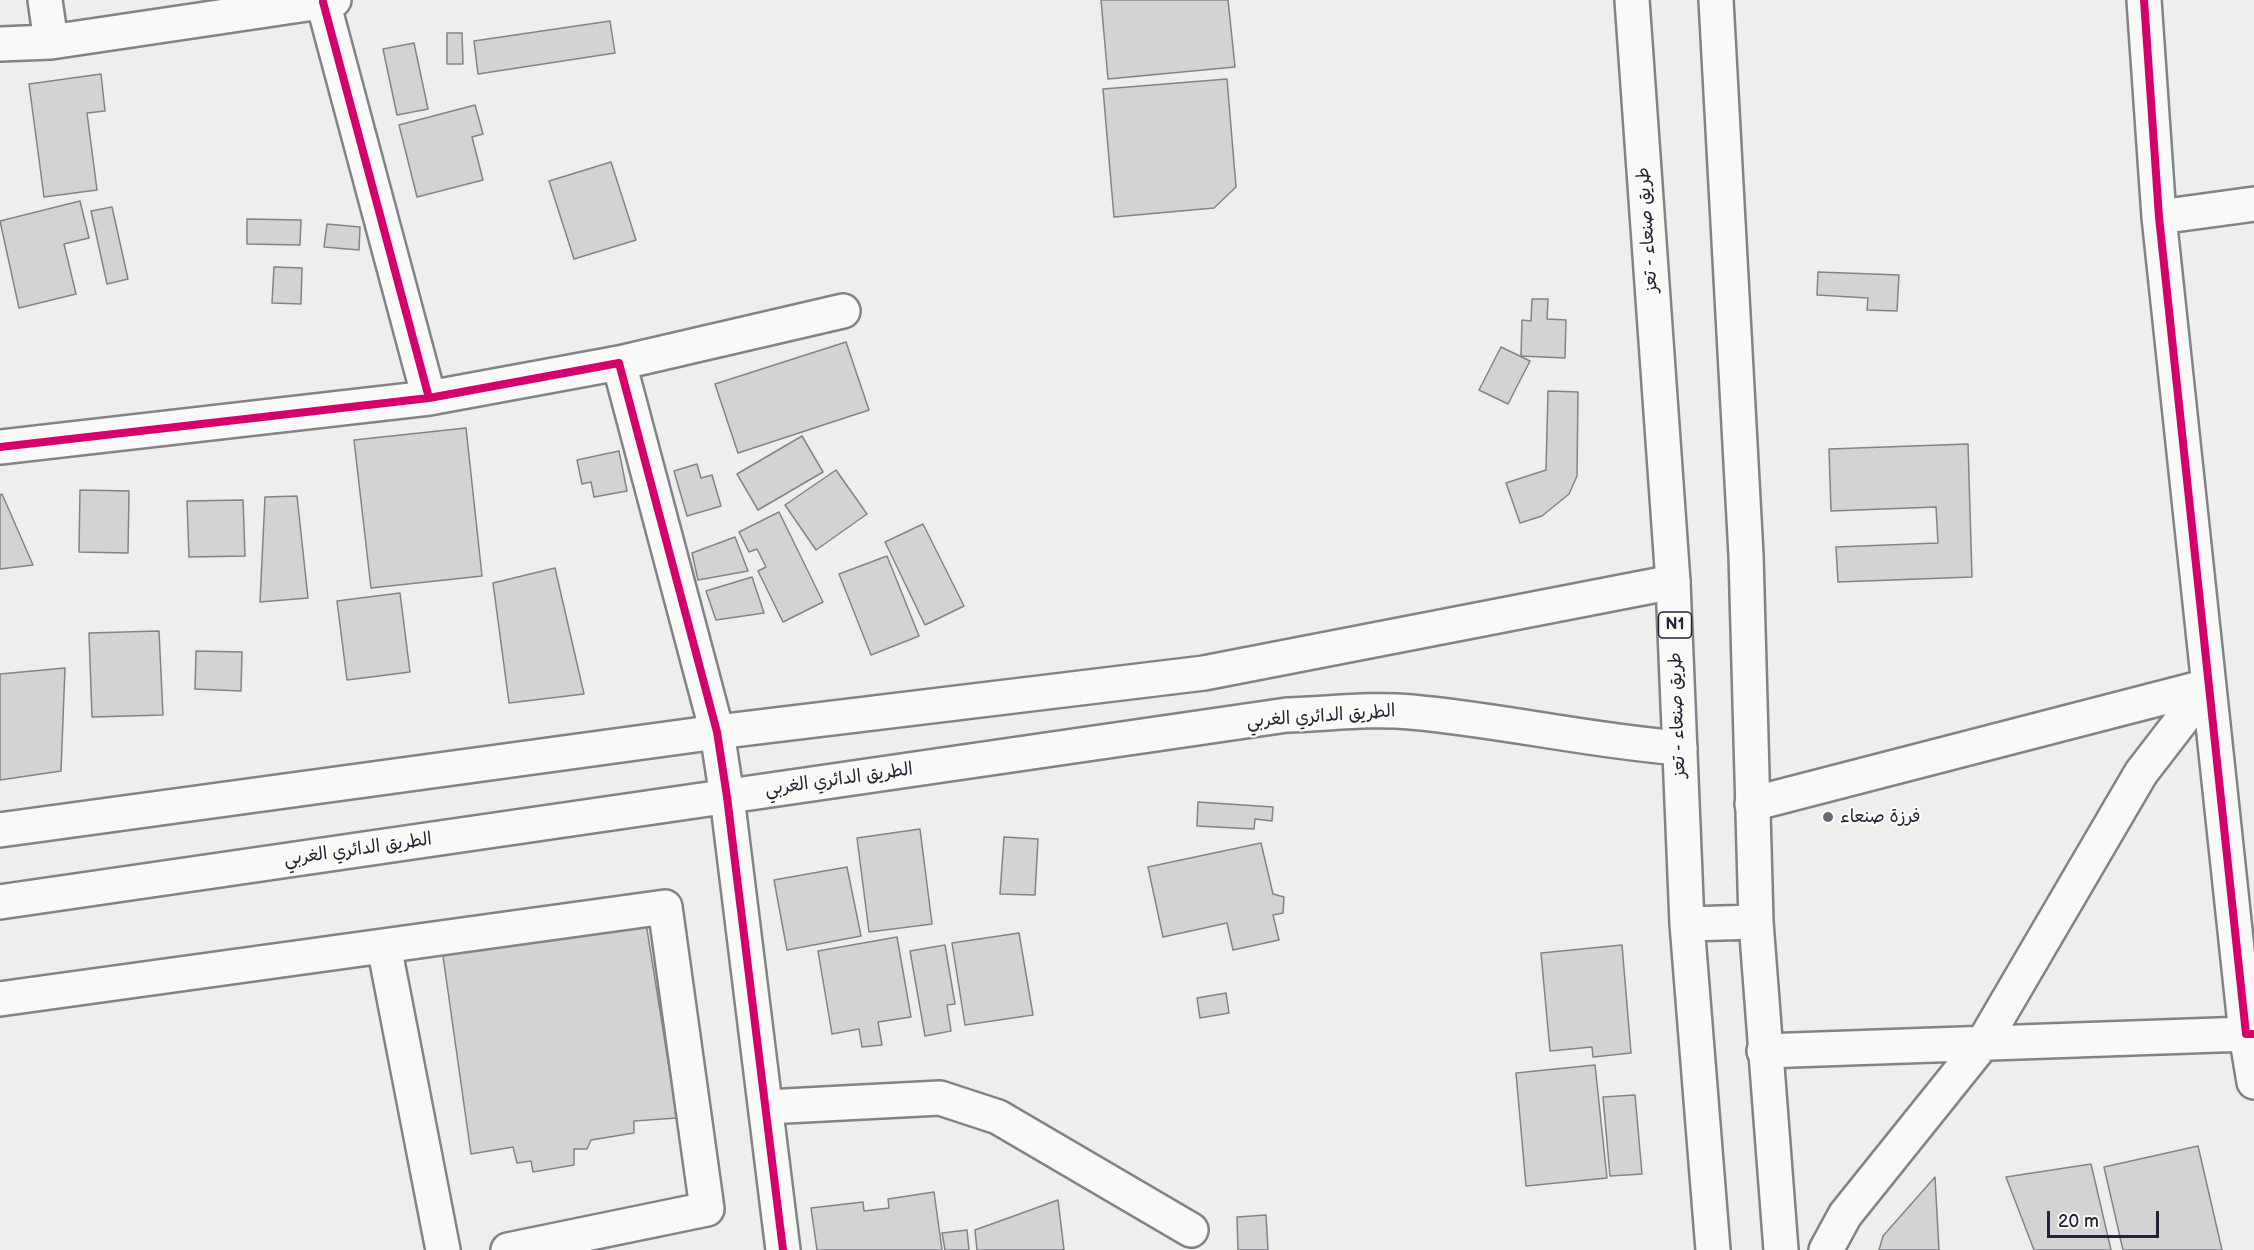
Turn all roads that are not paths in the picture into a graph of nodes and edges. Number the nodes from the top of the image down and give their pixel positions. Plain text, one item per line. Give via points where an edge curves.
1 (45, 0) edge
2 (1632, 0) edge
3 (1716, 0) edge
4 (2144, 0) edge
5 (328, 1) edge
6 (51, 42) junction
7 (0, 44) edge
8 (2254, 204) edge
9 (2159, 217) junction
10 (843, 311) dead end
11 (619, 363) junction
12 (429, 398) junction
13 (0, 447) edge
14 (1673, 582) junction
15 (2208, 686) junction
16 (717, 732) junction
17 (1680, 748) junction
18 (728, 797) junction
19 (1752, 804) junction
20 (0, 830) edge
21 (0, 902) edge
22 (1756, 922) junction
23 (1687, 924) junction
24 (384, 946) junction
25 (0, 999) edge
26 (2250, 1034) edge
27 (1983, 1043) junction
28 (1764, 1052) junction
29 (2254, 1082) edge
30 (766, 1107) junction
31 (1191, 1230) dead end
32 (443, 1250) edge
33 (508, 1250) edge
34 (783, 1250) edge
35 (1713, 1250) edge
36 (1781, 1250) edge
37 (1826, 1250) edge

1 - 6 main road
2 - 14 main road, طريق صنعاء - تعز / N1
3 - 19 main road via 1746,555
4 - 9 main road
5 - 6 main road
5 - 12 main road
6 - 7 main road
8 - 9 main road
9 - 15 main road
10 - 11 main road
11 - 12 main road
11 - 16 main road
12 - 13 main road
14 - 16 main road via 1204,673
14 - 17 main road, طريق صنعاء - تعز / N1
15 - 19 main road
15 - 26 main road
15 - 27 main road via 2141,772
16 - 18 main road
16 - 20 main road
17 - 18 main road, الطريق الدائري الغربي via 1623,744 1511,723 1408,711 1287,715
17 - 23 main road, طريق صنعاء - تعز / N1
18 - 21 main road, الطريق الدائري الغربي
18 - 30 main road
19 - 22 main road
22 - 23 main road
22 - 28 main road
23 - 35 main road, طريق صنعاء - تعز / N1
24 - 25 main road
24 - 32 main road
24 - 33 main road via 664,908 707,1209
26 - 27 main road
26 - 29 main road
27 - 28 main road
27 - 37 main road via 1845,1215
28 - 36 main road
30 - 31 main road via 940,1098 998,1117
30 - 34 main road

